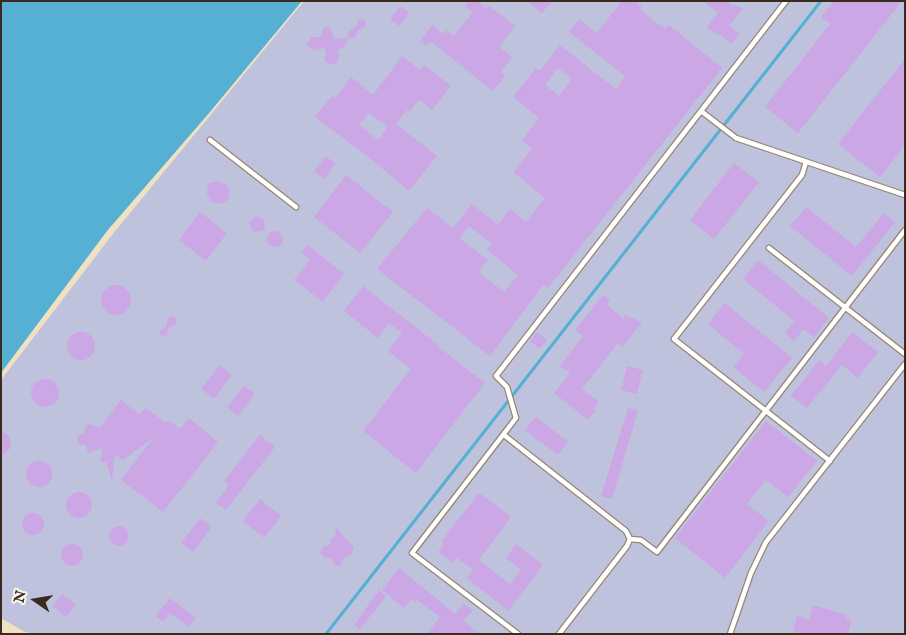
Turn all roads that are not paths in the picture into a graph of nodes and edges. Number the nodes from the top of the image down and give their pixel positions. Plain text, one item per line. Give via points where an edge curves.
1 (786, 1) edge
2 (701, 111) junction
3 (210, 140) dead end
4 (806, 162) junction
5 (905, 195) edge
6 (296, 207) dead end
7 (905, 230) edge
8 (769, 248) dead end
9 (845, 308) junction
10 (905, 354) edge
11 (905, 364) edge
12 (766, 411) junction
13 (504, 434) junction
14 (830, 460) junction
15 (630, 539) junction
16 (518, 634) edge
17 (559, 634) edge
18 (730, 634) edge

1 - 2 lane
2 - 4 lane via 736,138
2 - 13 lane via 496,376 507,387 516,418
3 - 6 lane
4 - 5 lane
4 - 12 lane via 802,175 674,339
7 - 9 lane
8 - 9 lane
9 - 10 lane
9 - 12 lane
11 - 14 lane
12 - 14 lane
12 - 15 lane via 657,552 641,540
13 - 15 lane via 626,532
13 - 16 lane via 412,553
14 - 18 lane via 756,559
15 - 17 lane

